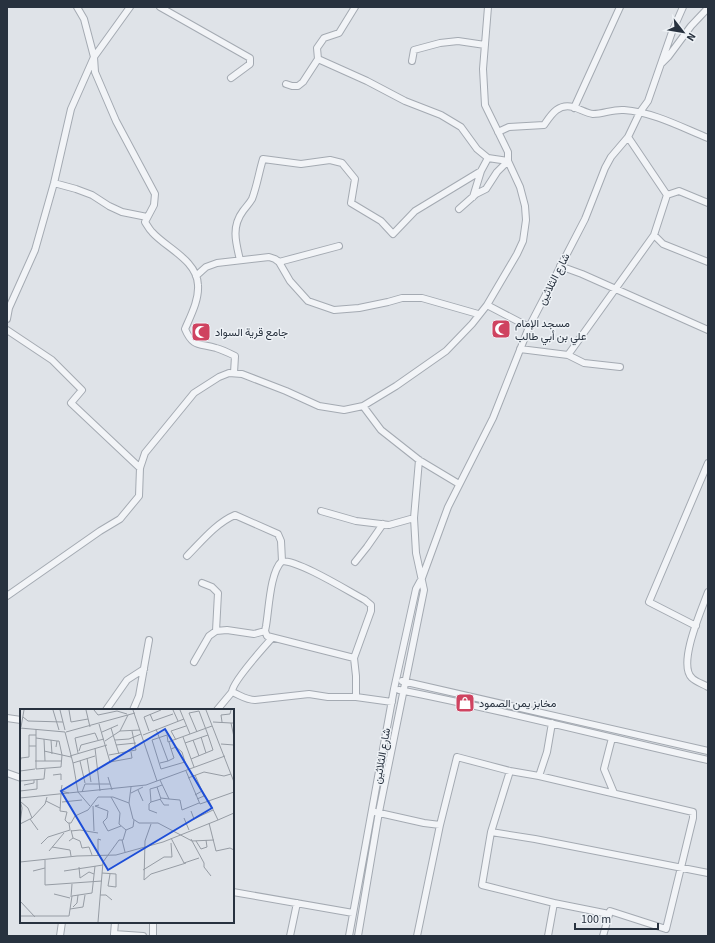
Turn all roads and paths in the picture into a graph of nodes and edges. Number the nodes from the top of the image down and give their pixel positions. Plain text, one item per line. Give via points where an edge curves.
1 (76, 7) edge
2 (130, 7) edge
3 (160, 7) edge
4 (355, 7) edge
5 (488, 7) edge
6 (620, 7) edge
7 (683, 7) edge
8 (708, 8) edge
9 (485, 45) junction
10 (94, 57) junction
11 (318, 59) junction
12 (412, 61) dead end
13 (660, 65) junction
14 (231, 78) dead end
15 (286, 84) dead end
16 (574, 108) junction
17 (640, 112) junction
18 (498, 132) junction
19 (628, 137) junction
20 (708, 138) edge
21 (488, 158) junction
22 (508, 161) junction
23 (481, 171) junction
24 (54, 184) junction
25 (668, 195) junction
26 (472, 197) junction
27 (708, 203) edge
28 (459, 209) dead end
29 (147, 217) junction
30 (654, 235) junction
31 (339, 246) dead end
32 (240, 260) junction
33 (279, 262) junction
34 (708, 262) edge
35 (560, 266) junction
36 (196, 276) junction
37 (615, 288) junction
38 (487, 304) junction
39 (478, 314) junction
40 (7, 319) edge
41 (529, 327) junction
42 (7, 330) edge
43 (708, 330) edge
44 (520, 349) junction
45 (568, 355) junction
46 (620, 367) dead end
47 (234, 374) junction
48 (362, 406) junction
49 (419, 460) junction
50 (708, 463) edge
51 (140, 468) junction
52 (459, 484) junction
53 (321, 511) dead end
54 (414, 518) junction
55 (383, 524) junction
56 (187, 556) dead end
57 (282, 561) junction
58 (355, 562) dead end
59 (422, 578) junction
60 (202, 583) dead end
61 (708, 592) edge
62 (7, 596) edge
63 (696, 626) junction
64 (216, 631) junction
65 (266, 632) junction
66 (272, 638) junction
67 (149, 640) dead end
68 (354, 658) junction
69 (194, 662) dead end
70 (144, 669) junction
71 (396, 680) junction
72 (405, 682) junction
73 (708, 687) edge
74 (394, 689) junction
75 (403, 691) junction
76 (232, 692) junction
77 (356, 697) junction
78 (392, 702) junction
79 (107, 709) edge
80 (133, 709) edge
81 (219, 709) edge
82 (7, 718) edge
83 (20, 720) edge
84 (552, 723) junction
85 (612, 738) junction
86 (708, 751) edge
87 (708, 760) edge
88 (510, 771) junction
89 (7, 773) edge
90 (539, 776) junction
91 (20, 778) edge
92 (614, 793) junction
93 (372, 811) junction
94 (379, 812) junction
95 (440, 825) junction
96 (492, 832) junction
97 (681, 868) junction
98 (708, 873) edge
99 (234, 892) edge
100 (296, 903) junction
101 (554, 903) junction
102 (353, 913) junction
103 (609, 914) junction
104 (62, 923) edge
105 (115, 923) edge
106 (152, 923) edge
107 (60, 936) edge
108 (143, 936) edge
109 (153, 936) edge
110 (290, 936) edge
111 (349, 936) edge
112 (358, 936) edge
113 (417, 936) edge
114 (548, 936) edge
115 (603, 936) edge

1 - 10 street via 84,19
2 - 10 street
3 - 14 street via 250,58 250,64
4 - 11 street via 339,33 324,38 317,48
5 - 9 street
6 - 16 street
7 - 13 street, شارع الثلاثين
8 - 13 street
9 - 12 street via 458,41 440,43 414,50
9 - 18 street via 485,105
10 - 24 street via 71,109
10 - 29 street via 95,72 116,121 155,194 154,205
11 - 15 street via 298,86
11 - 21 street via 440,115 461,128 477,149
13 - 17 street, شارع الثلاثين via 648,101
16 - 17 street via 591,114 616,110
16 - 18 street via 562,108 553,112 544,125 509,127
17 - 19 street, شارع الثلاثين
17 - 20 street
18 - 22 street via 508,152
19 - 25 street
19 - 35 street, شارع الثلاثين via 605,168 590,210
21 - 22 street
21 - 23 street
22 - 26 street via 486,189
22 - 38 street via 525,206 523,241
23 - 26 street
23 - 32 street via 415,212 393,234 381,221 351,203 355,179 342,163 330,160 301,164 263,159 248,207 242,212 235,229
24 - 29 street via 92,195 122,212
24 - 40 street via 34,250 9,308
25 - 27 street via 679,191
25 - 30 street
26 - 28 street
29 - 36 street via 145,222 152,233 189,263
30 - 34 street via 663,244
30 - 37 street
31 - 33 street
32 - 33 street via 269,257
32 - 36 street via 206,267
33 - 39 street via 290,281 308,301 334,310 359,308 402,298 422,298
35 - 37 street
35 - 41 street, شارع الثلاثين
36 - 47 street via 196,301 186,329 189,339 234,356
37 - 43 street
37 - 45 street
38 - 39 street
38 - 41 street
39 - 48 street via 472,324 446,351
41 - 44 street, شارع الثلاثين
42 - 51 street via 52,360 82,390 71,403
44 - 45 street
44 - 52 street, شارع الثلاثين via 493,418
45 - 46 street via 584,364
47 - 48 street via 242,374 319,406 344,410
47 - 51 street via 219,376 194,393 145,453
48 - 49 street via 381,430
49 - 52 street
49 - 54 street
50 - 63 street via 650,602
51 - 62 street via 139,496 120,519
52 - 59 street, شارع الثلاثين via 438,530
53 - 55 street via 356,521
54 - 55 street
54 - 59 street via 416,553
55 - 58 street
56 - 57 street via 212,530 234,515 278,534
57 - 65 street via 274,575
57 - 68 street via 313,572 371,605
59 - 71 street, شارع الثلاثين via 416,589
59 - 72 street, شارع الثلاثين via 424,590
60 - 64 street via 218,593
61 - 63 street
63 - 73 street via 686,666 691,678
64 - 65 street via 254,634
64 - 69 street via 209,636
65 - 66 street via 267,636
66 - 68 street
66 - 76 street via 240,677
67 - 70 street
68 - 77 street
70 - 79 street via 127,680
70 - 80 street via 139,696
71 - 72 street
71 - 74 street, شارع الثلاثين
72 - 75 street, شارع الثلاثين
72 - 86 street
74 - 75 street
74 - 78 street, شارع الثلاثين
75 - 84 street
75 - 94 street, شارع الثلاثين
76 - 77 street via 248,700 309,694
76 - 81 street
77 - 78 street
78 - 93 street, شارع الثلاثين
82 - 83 street
84 - 85 street
84 - 90 street via 547,752
85 - 87 street
85 - 92 street via 604,769
88 - 90 street
88 - 95 street via 457,757
88 - 96 street
89 - 91 street
90 - 92 street
92 - 97 street via 693,812
93 - 94 street
93 - 102 street, شارع الثلاثين
94 - 95 street
94 - 112 street, شارع الثلاثين
95 - 113 street
96 - 97 street
96 - 101 street via 482,885
97 - 98 street
97 - 103 street via 666,929 610,911
99 - 100 street
100 - 102 street
100 - 110 street
101 - 103 street
101 - 114 street
102 - 111 street, شارع الثلاثين
103 - 115 street
104 - 107 street
105 - 108 street via 114,934
106 - 109 street

